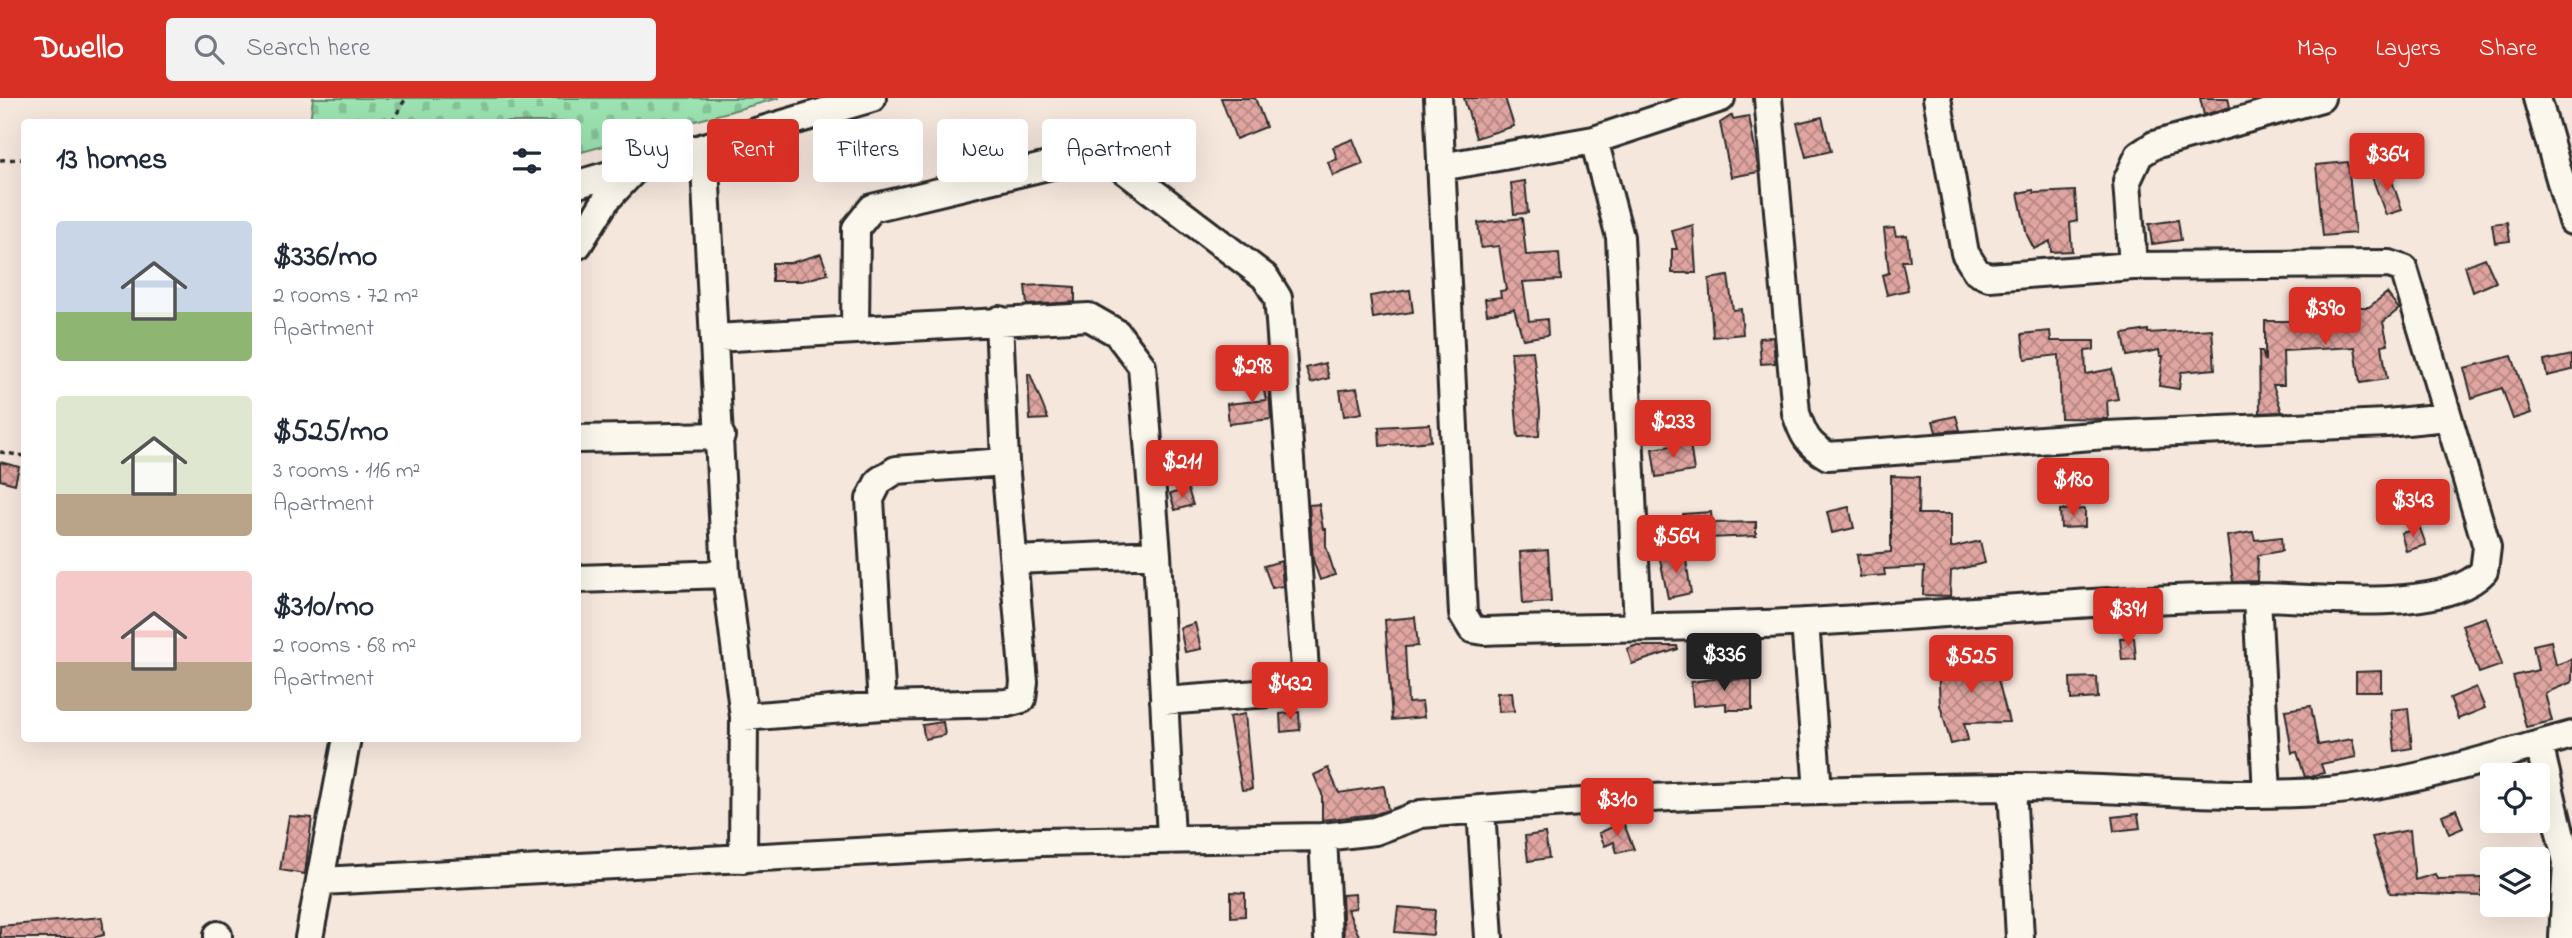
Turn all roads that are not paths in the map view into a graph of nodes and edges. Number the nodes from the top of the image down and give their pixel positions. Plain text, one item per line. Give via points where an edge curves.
1 (872, 98) edge
2 (1438, 98) edge
3 (1721, 98) edge
4 (1768, 98) edge
5 (1937, 98) edge
6 (2321, 98) edge
7 (2537, 98) edge
8 (1594, 140) junction
9 (2561, 144) edge
10 (704, 147) junction
11 (693, 150) edge
12 (1441, 167) junction
13 (602, 177) edge
14 (623, 182) edge
15 (581, 183) edge
16 (2572, 221) edge
17 (581, 240) edge
18 (2133, 266) junction
19 (999, 320) junction
20 (855, 329) junction
21 (715, 338) junction
22 (2447, 417) junction
23 (721, 436) junction
24 (581, 437) edge
25 (1005, 462) junction
26 (1157, 555) junction
27 (1015, 560) junction
28 (726, 574) junction
29 (581, 579) edge
30 (2257, 597) junction
31 (1805, 622) junction
32 (1638, 626) junction
33 (1164, 701) junction
34 (882, 706) junction
35 (744, 717) junction
36 (2572, 735) edge
37 (346, 742) edge
38 (2539, 744) junction
39 (2012, 787) junction
40 (1818, 791) junction
41 (2267, 794) junction
42 (1481, 809) junction
43 (1323, 837) junction
44 (1171, 838) junction
45 (743, 859) junction
46 (322, 881) junction
47 (309, 938) edge
48 (1328, 938) edge
49 (1489, 938) edge
50 (2020, 938) edge
51 (2563, 938) edge

1 - 10 street
2 - 12 street
3 - 8 street
4 - 22 street via 1796,414 1811,447 1828,456
5 - 18 street via 1965,253 1976,272 1989,277
6 - 18 street via 2154,145 2139,155 2127,181
7 - 9 street
8 - 12 street
8 - 32 street via 1620,237
9 - 16 street
10 - 11 street
10 - 21 street
12 - 32 street via 1467,623 1483,631
13 - 15 street
14 - 17 street
18 - 22 street via 2399,265 2408,277
19 - 20 street
19 - 25 street
19 - 26 street via 1088,317 1116,333 1142,366
20 - 21 street
20 - 33 street via 856,228 872,208 1102,153 1265,277 1278,298 1305,668 1298,685 1284,692
21 - 23 street
22 - 30 street via 2487,547 2487,563 2479,577 2465,585 2388,601
23 - 24 street
23 - 28 street
25 - 27 street
25 - 34 street via 896,470 879,481 870,499
26 - 27 street
26 - 33 street
27 - 34 street via 1022,699
28 - 29 street
28 - 35 street
30 - 31 street via 2027,605
30 - 41 street
31 - 32 street
31 - 40 street
33 - 44 street
34 - 35 street
35 - 45 street
36 - 38 street
37 - 46 street
38 - 41 street via 2397,782
38 - 51 street via 2567,862
39 - 40 street
39 - 41 street
39 - 50 street
40 - 42 street
42 - 43 street via 1421,814 1375,831
42 - 49 street
43 - 44 street
43 - 48 street
44 - 45 street
45 - 46 street
46 - 47 street

